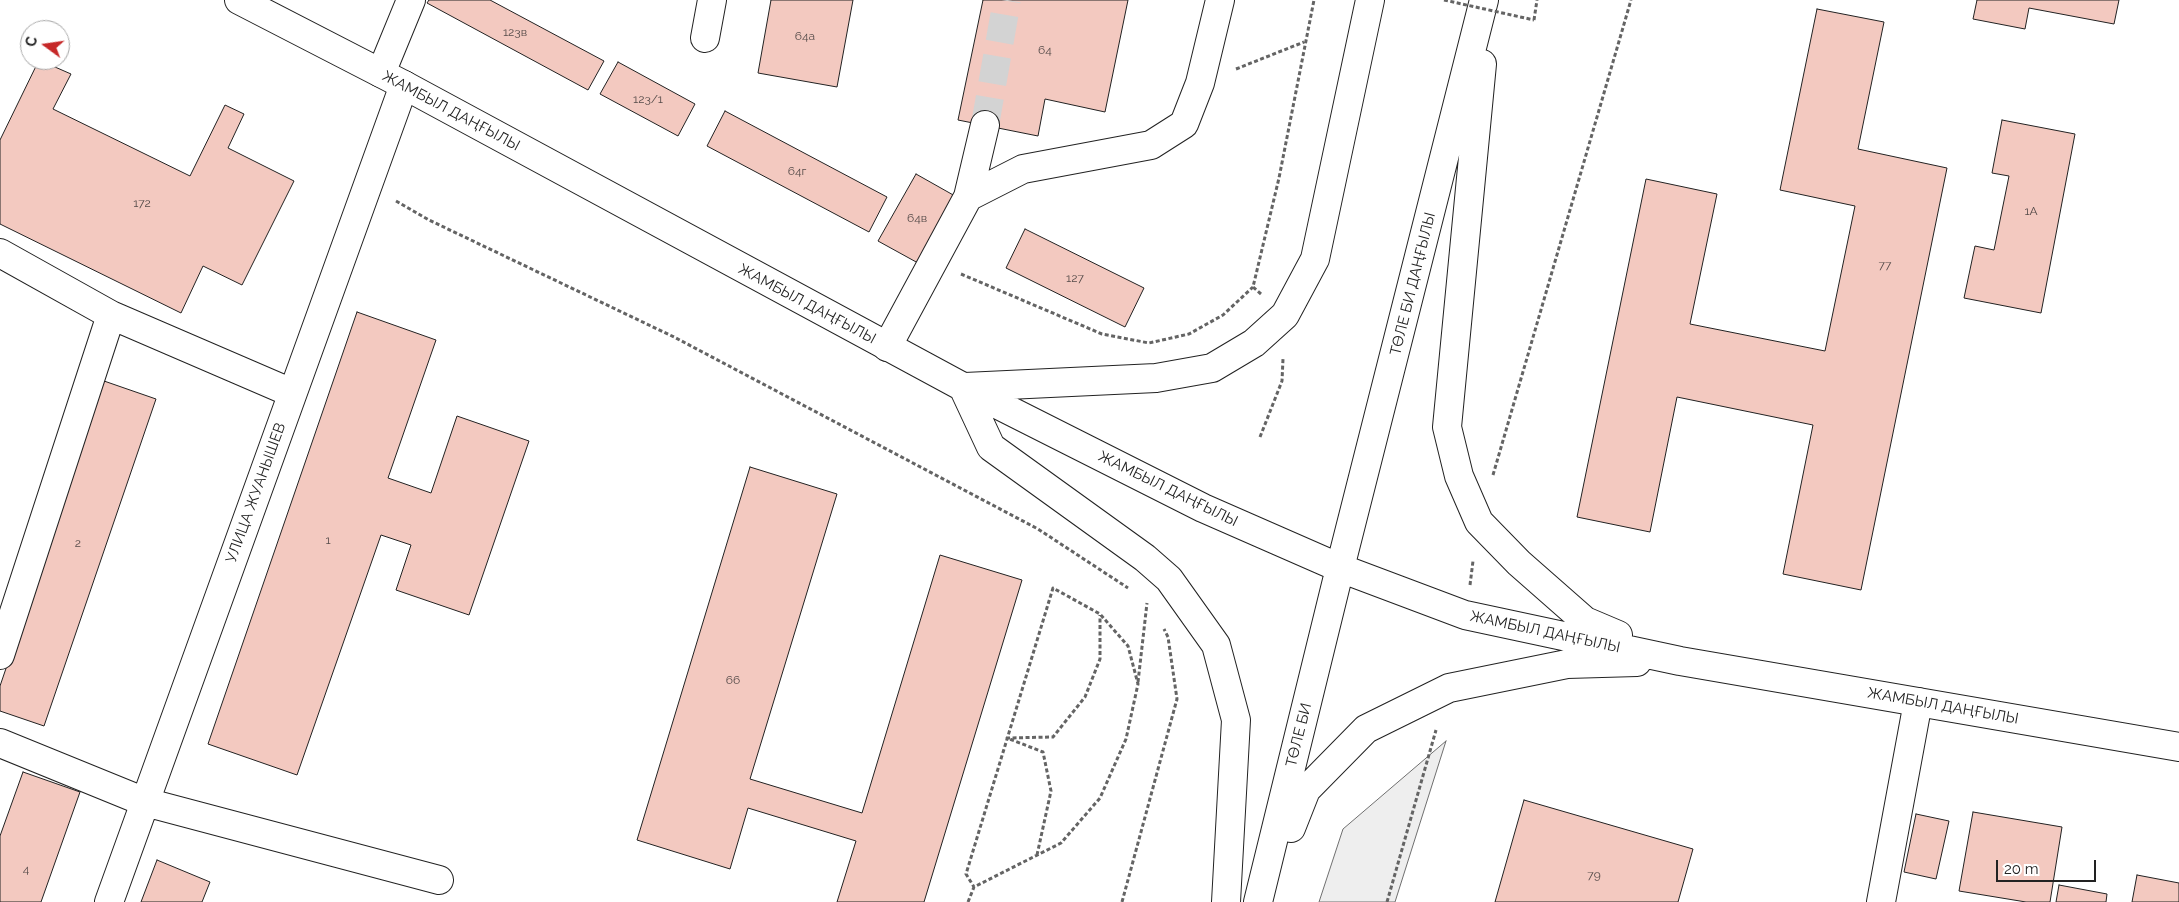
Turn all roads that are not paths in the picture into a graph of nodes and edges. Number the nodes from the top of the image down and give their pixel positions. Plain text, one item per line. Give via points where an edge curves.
1 (238, 0) edge
2 (411, 0) edge
3 (712, 0) edge
4 (1220, 0) edge
5 (1370, 0) edge
6 (1484, 0) edge
7 (1488, 0) edge
8 (705, 38) dead end
9 (392, 79) junction
10 (985, 125) tunnel mouth
11 (968, 197) junction
12 (0, 253) edge
13 (111, 315) junction
14 (887, 347) junction
15 (963, 387) junction
16 (292, 393) junction
17 (1340, 568) junction
18 (0, 655) edge
19 (1680, 661) junction
20 (1918, 702) junction
21 (0, 743) edge
22 (2179, 748) edge
23 (145, 802) junction
24 (439, 880) dead end
25 (109, 902) edge
26 (1226, 902) edge
27 (1258, 902) edge
28 (1263, 902) edge
29 (1882, 902) edge

1 - 9 main road, ЖАМБЫЛ ДАҢҒЫЛЫ
2 - 9 main road, УЛИЦА ЖУАНЫШЕВ
3 - 8 main road
4 - 11 main road via 1200,83 1184,124 1151,145 1024,169
5 - 15 main road via 1316,259 1285,315 1254,343 1212,368 1156,378
6 - 17 main road, ТӨЛЕ БИ ДАҢҒЫЛЫ
7 - 19 main road via 1447,427 1459,476 1479,522 1519,563 1586,621
9 - 14 main road, ЖАМБЫЛ ДАҢҒЫЛЫ
9 - 16 main road, УЛИЦА ЖУАНЫШЕВ via 367,185
10 - 11 main road
11 - 14 main road
12 - 13 main road
13 - 16 main road
13 - 18 main road
14 - 15 main road, ЖАМБЫЛ ДАҢҒЫЛЫ
15 - 17 main road, ЖАМБЫЛ ДАҢҒЫЛЫ via 1203,508
15 - 26 main road via 991,448 1170,579 1216,645 1236,720
16 - 23 main road, УЛИЦА ЖУАНЫШЕВ
17 - 19 main road, ЖАМБЫЛ ДАҢҒЫЛЫ via 1465,616
17 - 27 main road, ТӨЛЕ БИ
19 - 20 main road, ЖАМБЫЛ ДАҢҒЫЛЫ
19 - 28 main road via 1567,664 1449,688 1366,729 1306,790
20 - 22 main road, ЖАМБЫЛ ДАҢҒЫЛЫ
20 - 29 main road
21 - 23 main road
23 - 24 main road
23 - 25 main road, УЛИЦА ЖУАНЫШЕВ

